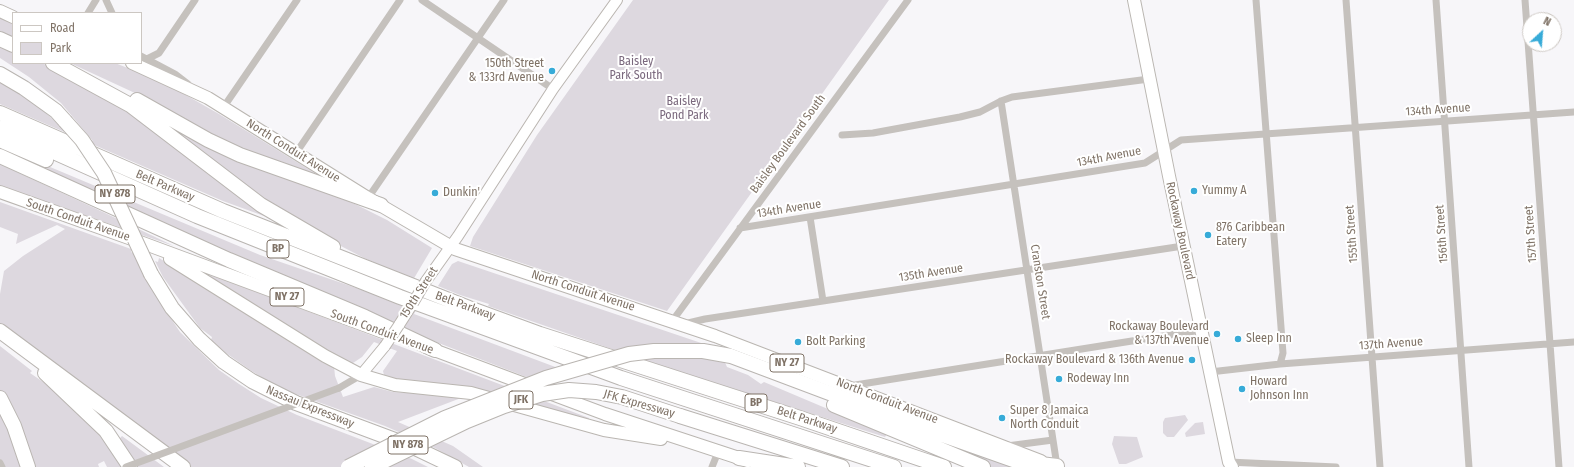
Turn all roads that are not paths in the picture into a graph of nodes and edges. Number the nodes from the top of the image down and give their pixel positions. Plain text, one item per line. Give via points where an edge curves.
1 (96, 0) edge
2 (106, 0) edge
3 (195, 0) edge
4 (297, 0) edge
5 (400, 0) edge
6 (422, 0) edge
7 (504, 0) edge
8 (617, 0) edge
9 (908, 0) edge
10 (1134, 0) edge
11 (1256, 0) edge
12 (1346, 0) edge
13 (1436, 0) edge
14 (1525, 0) edge
15 (0, 11) edge
16 (89, 12) edge
17 (112, 12) edge
18 (12, 16) edge
19 (477, 38) junction
20 (0, 39) edge
21 (12, 45) edge
22 (144, 57) edge
23 (54, 64) edge
24 (134, 64) edge
25 (0, 65) edge
26 (0, 74) edge
27 (1149, 79) junction
28 (554, 89) junction
29 (208, 98) junction
30 (1001, 100) junction
31 (223, 108) junction
32 (0, 112) edge
33 (1574, 112) edge
34 (1534, 114) junction
35 (61, 116) junction
36 (1445, 121) junction
37 (0, 128) edge
38 (1355, 128) junction
39 (1266, 134) junction
40 (842, 135) dead end
41 (0, 140) edge
42 (1164, 152) junction
43 (296, 153) junction
44 (0, 156) edge
45 (1014, 185) junction
46 (0, 192) edge
47 (368, 198) junction
48 (381, 205) junction
49 (810, 217) junction
50 (740, 228) junction
51 (248, 237) junction
52 (140, 242) junction
53 (450, 246) junction
54 (1183, 246) junction
55 (1027, 270) junction
56 (398, 281) junction
57 (823, 301) junction
58 (678, 322) junction
59 (1201, 330) junction
60 (3, 333) edge
61 (1574, 342) edge
62 (1550, 344) junction
63 (435, 350) junction
64 (1461, 350) junction
65 (1040, 355) junction
66 (1372, 357) junction
67 (1280, 364) junction
68 (1210, 372) junction
69 (360, 375) junction
70 (841, 396) junction
71 (0, 398) edge
72 (128, 425) junction
73 (358, 427) junction
74 (1053, 440) junction
75 (693, 444) junction
76 (1004, 447) junction
77 (718, 452) junction
78 (739, 458) junction
79 (0, 463) edge
80 (1230, 465) edge
81 (2, 467) edge
82 (28, 467) edge
83 (126, 467) edge
84 (130, 467) edge
85 (176, 467) edge
86 (183, 467) edge
87 (348, 467) edge
88 (372, 467) edge
89 (439, 467) edge
90 (455, 467) edge
91 (712, 467) edge
92 (766, 467) edge
93 (798, 467) edge
94 (842, 467) edge
95 (894, 467) edge
96 (944, 467) edge
97 (983, 467) edge
98 (1057, 467) edge
99 (1336, 467) edge
100 (1380, 467) edge
101 (1469, 467) edge
102 (1559, 467) edge

1 - 16 street
2 - 17 street
3 - 22 street via 159,53
4 - 31 street
5 - 43 street
6 - 19 street
7 - 19 street
8 - 28 main road, 150th Street
9 - 50 street, Baisley Boulevard South
10 - 27 main road, Rockaway Boulevard
11 - 39 street
12 - 38 street, 155th Street
13 - 36 street, 156th Street
14 - 34 street, 157th Street
15 - 18 main road
19 - 28 street
19 - 47 street
20 - 21 highway
22 - 29 street via 175,74
23 - 48 highway via 118,91 240,155
23 - 56 highway via 135,108 278,216
24 - 29 main road, North Conduit Avenue / NY 27
25 - 35 highway via 37,92
26 - 35 highway, Nassau Expressway / NY 878 via 24,88
27 - 30 street
27 - 42 main road, Rockaway Boulevard
28 - 53 main road, 150th Street
29 - 31 main road, North Conduit Avenue / NY 27
30 - 40 street via 980,112 960,117 873,133
30 - 45 street, Cranston Street
31 - 43 main road, North Conduit Avenue / NY 27
32 - 56 highway, Belt Parkway / BP via 184,194
33 - 34 street, 134th Avenue
34 - 36 street, 134th Avenue
34 - 62 street, 157th Street
35 - 73 highway, Nassau Expressway / NY 878, bridge via 90,151 107,179 152,274 164,296 185,324 234,370 282,397
36 - 38 street, 134th Avenue
36 - 64 street, 156th Street
37 - 51 highway, Belt Parkway / BP via 104,176
38 - 39 street, 134th Avenue
38 - 66 street, 155th Street
39 - 42 street, 134th Avenue via 1181,140
39 - 67 street via 1283,353
41 - 51 highway via 154,206
42 - 45 street, 134th Avenue via 1146,163
42 - 54 main road, Rockaway Boulevard
43 - 47 main road, North Conduit Avenue / NY 27
44 - 63 highway
45 - 49 street, 134th Avenue
45 - 55 street, Cranston Street
46 - 52 main road, South Conduit Avenue / NY 27
47 - 48 main road, North Conduit Avenue / NY 27
48 - 53 main road, North Conduit Avenue / NY 27
49 - 50 street, 134th Avenue
49 - 57 street
50 - 58 street, Baisley Boulevard South
51 - 95 highway, Belt Parkway / BP via 400,297 648,388
52 - 63 main road, South Conduit Avenue / NY 27
52 - 69 main road
53 - 58 main road, North Conduit Avenue / NY 27
53 - 69 main road, 150th Street, bridge via 385,346
54 - 55 street, 135th Avenue
54 - 59 main road, Rockaway Boulevard
55 - 57 street, 135th Avenue
55 - 65 street, Cranston Street
56 - 96 highway, Belt Parkway / BP via 540,334
57 - 58 street, 135th Avenue
58 - 70 main road, North Conduit Avenue / NY 27
59 - 65 street
59 - 68 main road, Rockaway Boulevard
60 - 72 highway
60 - 84 highway via 106,431
61 - 62 street, 137th Avenue
62 - 64 street, 137th Avenue
62 - 102 street, 157th Street
63 - 75 main road, South Conduit Avenue / NY 27
64 - 66 street, 137th Avenue
64 - 101 street, 156th Street
65 - 70 street
65 - 74 street, Cranston Street
66 - 67 street, 137th Avenue
66 - 100 street, 155th Street
67 - 68 street, 137th Avenue
68 - 80 main road, Rockaway Boulevard
69 - 75 main road via 399,385 471,393 616,433
69 - 83 street, 150th Street, bridge via 339,388
70 - 76 main road, North Conduit Avenue / NY 27
70 - 87 highway, JFK, bridge via 731,356 703,351 628,354 546,378 445,418
70 - 97 highway
70 - 98 highway via 1016,461
71 - 82 highway via 14,426
72 - 85 highway
72 - 86 highway
73 - 89 highway
73 - 90 highway, Nassau Expressway / NY 878 via 423,451
74 - 76 street
74 - 98 street, Cranston Street
75 - 77 main road, South Conduit Avenue / NY 27
76 - 98 main road, North Conduit Avenue / NY 27
77 - 78 main road, South Conduit Avenue / NY 27
77 - 91 street
78 - 92 main road, South Conduit Avenue / NY 27
78 - 93 highway
79 - 81 street
80 - 99 street
88 - 94 highway, JFK Expressway / JFK, bridge via 472,419 529,397 549,392 582,391 609,394

